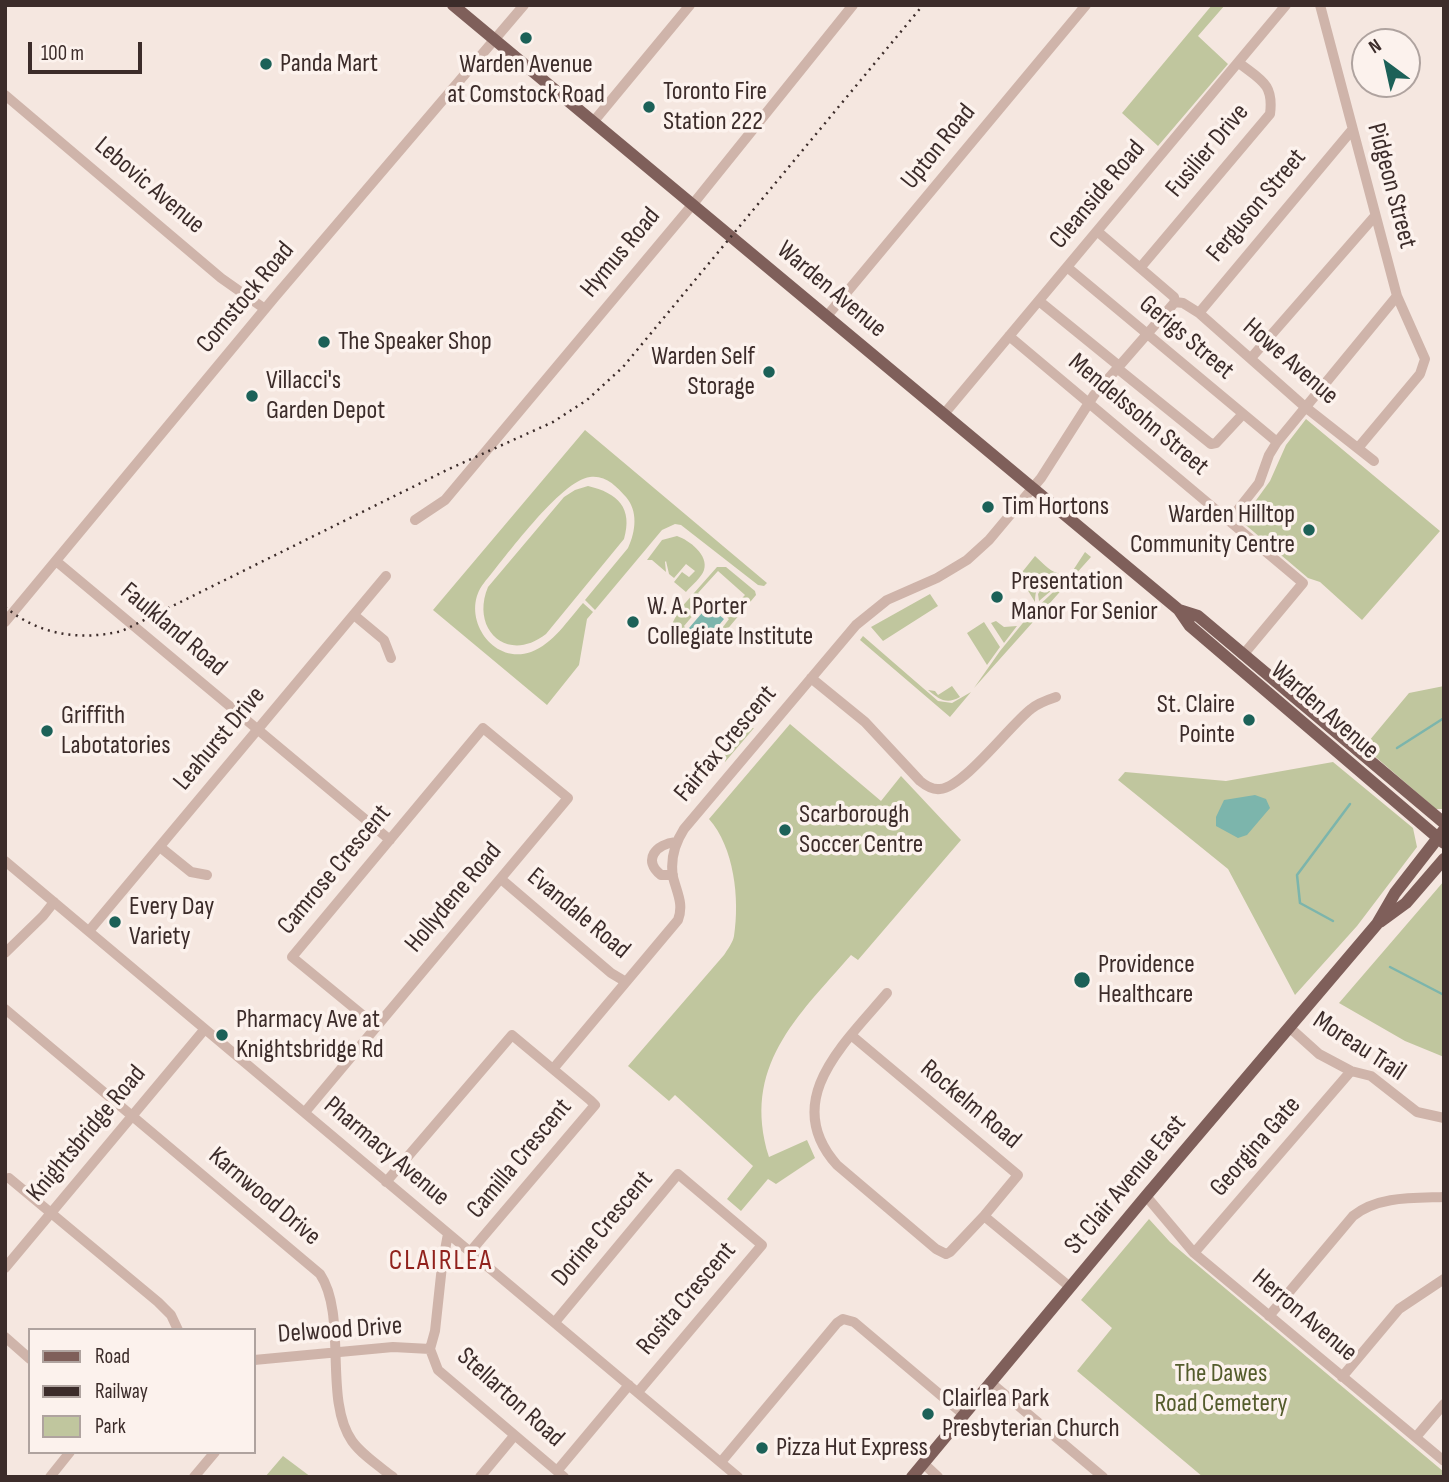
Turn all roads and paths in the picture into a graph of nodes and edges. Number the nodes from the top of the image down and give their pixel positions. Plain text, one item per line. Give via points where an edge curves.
1 (453, 5) edge
2 (524, 5) edge
3 (690, 5) edge
4 (853, 5) edge
5 (1086, 5) edge
6 (1286, 5) edge
7 (1320, 5) edge
8 (495, 40) junction
9 (1239, 63) junction
10 (5, 95) edge
11 (594, 121) junction
12 (1352, 130) junction
13 (693, 204) junction
14 (1375, 216) junction
15 (1097, 231) junction
16 (1067, 267) junction
17 (1140, 268) junction
18 (1397, 296) junction
19 (1039, 301) junction
20 (1172, 304) junction
21 (265, 309) junction
22 (1199, 313) junction
23 (827, 316) junction
24 (1146, 334) junction
25 (1009, 336) junction
26 (1251, 358) junction
27 (1118, 367) junction
28 (1090, 406) junction
29 (1304, 406) junction
30 (944, 414) junction
31 (1243, 414) junction
32 (1277, 442) junction
33 (1358, 448) junction
34 (1374, 461) dead end
35 (1032, 488) junction
36 (415, 520) dead end
37 (1229, 521) junction
38 (56, 561) junction
39 (386, 576) dead end
40 (1179, 610) junction
41 (354, 615) junction
42 (5, 622) edge
43 (1243, 655) junction
44 (391, 657) dead end
45 (811, 678) junction
46 (1056, 697) dead end
47 (483, 728) joint
48 (257, 730) junction
49 (1444, 823) edge
50 (1442, 837) edge
51 (390, 840) junction
52 (676, 842) junction
53 (160, 847) junction
54 (1444, 859) edge
55 (5, 861) edge
56 (207, 875) dead end
57 (673, 875) junction
58 (501, 879) junction
59 (54, 902) junction
60 (1377, 924) junction
61 (89, 931) junction
62 (5, 953) edge
63 (626, 982) junction
64 (887, 993) dead end
65 (5, 1009) edge
66 (376, 1026) junction
67 (1289, 1027) junction
68 (204, 1030) junction
69 (852, 1035) junction
70 (553, 1069) junction
71 (1351, 1071) junction
72 (304, 1112) junction
73 (132, 1116) junction
74 (1444, 1118) edge
75 (9, 1178) dead end
76 (387, 1182) junction
77 (1146, 1196) junction
78 (1444, 1197) edge
79 (720, 1210) joint
80 (51, 1213) junction
81 (984, 1216) junction
82 (448, 1234) junction
83 (470, 1252) junction
84 (1194, 1253) junction
85 (5, 1268) edge
86 (1444, 1279) edge
87 (1070, 1287) junction
88 (1269, 1316) junction
89 (555, 1322) junction
90 (177, 1328) edge
91 (5, 1338) edge
92 (430, 1349) junction
93 (335, 1352) junction
94 (28, 1357) edge
95 (256, 1360) edge
96 (1342, 1377) junction
97 (990, 1382) junction
98 (634, 1389) junction
99 (1444, 1404) edge
100 (963, 1414) junction
101 (514, 1436) junction
102 (1416, 1437) junction
103 (68, 1454) edge
104 (213, 1454) edge
105 (1444, 1461) edge
106 (721, 1462) junction
107 (923, 1463) junction
108 (560, 1474) edge
109 (50, 1477) edge
110 (194, 1477) edge
111 (393, 1477) edge
112 (480, 1477) edge
113 (738, 1477) edge
114 (912, 1477) edge
115 (938, 1477) edge
116 (1103, 1477) edge

1 - 8 main road, Warden Avenue
2 - 8 street, Comstock Road
3 - 11 street
4 - 13 street, Hymus Road
5 - 23 street, Upton Road
6 - 9 street, Cleanside Road
7 - 12 street, Pidgeon Street
8 - 11 main road, Warden Avenue
8 - 21 street, Comstock Road
9 - 15 street, Cleanside Road
9 - 17 street, Fusilier Drive via 1265,83 1272,97 1270,114
10 - 21 street, Lebovic Avenue via 221,278
11 - 13 main road, Warden Avenue
12 - 14 street, Pidgeon Street
12 - 22 street, Ferguson Street
13 - 23 main road, Warden Avenue
13 - 36 street, Hymus Road via 445,500
14 - 18 street, Pidgeon Street
14 - 26 street
15 - 16 street, Cleanside Road
15 - 17 street, Howe Avenue
16 - 19 street, Cleanside Road
16 - 24 street, Gerigs Street
17 - 20 street, Howe Avenue via 1174,297
18 - 29 street
18 - 33 street, Pidgeon Street via 1425,359 1420,374
19 - 25 street, Cleanside Road
19 - 27 street
20 - 22 street, Howe Avenue via 1183,303
20 - 24 street, Fairfax Crescent
21 - 38 street, Comstock Road
22 - 26 street, Howe Avenue
23 - 30 main road, Warden Avenue
24 - 27 street, Fairfax Crescent
24 - 31 street, Gerigs Street
25 - 28 street, Mendelssohn Street
25 - 30 street, Cleanside Road
26 - 29 street, Howe Avenue
27 - 28 street, Fairfax Crescent
27 - 31 street via 1211,444
28 - 35 street, Fairfax Crescent
28 - 37 street, Mendelssohn Street
29 - 32 street
29 - 33 street, Howe Avenue
30 - 35 main road, Warden Avenue
31 - 32 street, Gerigs Street
32 - 37 street via 1259,483
33 - 34 street, Howe Avenue
35 - 40 main road, Warden Avenue
35 - 45 street, Fairfax Crescent via 967,560 887,600 856,625
37 - 43 street, Mendelssohn Street via 1303,583
38 - 42 street, Comstock Road
38 - 48 street, Faulkland Road
39 - 41 street, Leahurst Drive
40 - 43 main road, Warden Avenue via 1198,616
40 - 50 main road, Warden Avenue via 1189,626
41 - 44 street via 384,640
41 - 48 street, Leahurst Drive
43 - 49 main road, Warden Avenue
45 - 46 street via 865,722 920,781 938,790 984,757 1029,710
45 - 52 street, Fairfax Crescent
47 - 51 street, Camrose Crescent
47 - 58 street, Hollydene Road via 568,798
48 - 51 street, Faulkland Road
48 - 53 street, Leahurst Drive
50 - 60 main road, St Clair Avenue East via 1395,893
51 - 66 street, Camrose Crescent via 292,957
52 - 57 street, Fairfax Crescent
52 - 57 street, Fairfax Crescent via 663,846 651,861 662,876
53 - 56 street via 191,872
53 - 61 street, Leahurst Drive
54 - 60 main road, St Clair Avenue East via 1406,903
55 - 59 street, Pharmacy Avenue
57 - 63 street, Fairfax Crescent via 682,909 678,920
58 - 63 street, Evandale Road
58 - 66 street, Hollydene Road
59 - 61 street, Pharmacy Avenue
59 - 62 street
60 - 67 main road, St Clair Avenue East
61 - 68 street, Pharmacy Avenue
63 - 70 street, Fairfax Crescent
64 - 69 street
65 - 73 street, Karnwood Drive
66 - 72 street, Hollydene Road
67 - 71 street, Moreau Trail via 1319,1054
67 - 77 main road, St Clair Avenue East
68 - 72 street, Pharmacy Avenue
68 - 73 street, Knightsbridge Road
69 - 81 street, Rockelm Road via 1018,1175
69 - 81 street via 827,1066 816,1092 817,1127 830,1157 946,1254
70 - 76 street via 512,1035
70 - 83 street, Camilla Crescent via 595,1105
71 - 74 street, Moreau Trail via 1371,1076 1417,1112
71 - 84 street, Georgina Gate
72 - 76 street, Pharmacy Avenue
73 - 80 street, Knightsbridge Road
73 - 93 street, Karnwood Drive via 320,1273 330,1302
75 - 80 street
76 - 82 street, Pharmacy Avenue
77 - 84 street, Herron Avenue
77 - 87 main road, St Clair Avenue East
78 - 88 street via 1389,1200 1364,1207
79 - 89 street, Dorine Crescent via 678,1174
79 - 98 street, Rosita Crescent via 762,1245
80 - 85 street, Knightsbridge Road
80 - 90 street via 165,1309
81 - 87 street
82 - 83 street, Pharmacy Avenue
82 - 92 street, Stellarton Road
83 - 89 street, Pharmacy Avenue
84 - 88 street, Herron Avenue
86 - 96 street via 1399,1309
87 - 97 main road, St Clair Avenue East
88 - 96 street, Herron Avenue
89 - 98 street, Pharmacy Avenue
91 - 94 street
92 - 93 street, Delwood Drive
92 - 101 street, Stellarton Road via 438,1370
93 - 95 street, Delwood Drive
93 - 111 street, Karnwood Drive via 341,1409 352,1441
96 - 102 street, Herron Avenue
97 - 100 main road, St Clair Avenue East
97 - 116 street
98 - 106 street, Pharmacy Avenue
98 - 108 street
99 - 102 street
100 - 106 street via 854,1322 843,1319
100 - 107 main road, St Clair Avenue East
101 - 108 street, Stellarton Road
101 - 112 street
102 - 105 street, Herron Avenue
103 - 109 street
104 - 110 street
106 - 113 street, Pharmacy Avenue
107 - 114 main road, St Clair Avenue East
107 - 115 street

